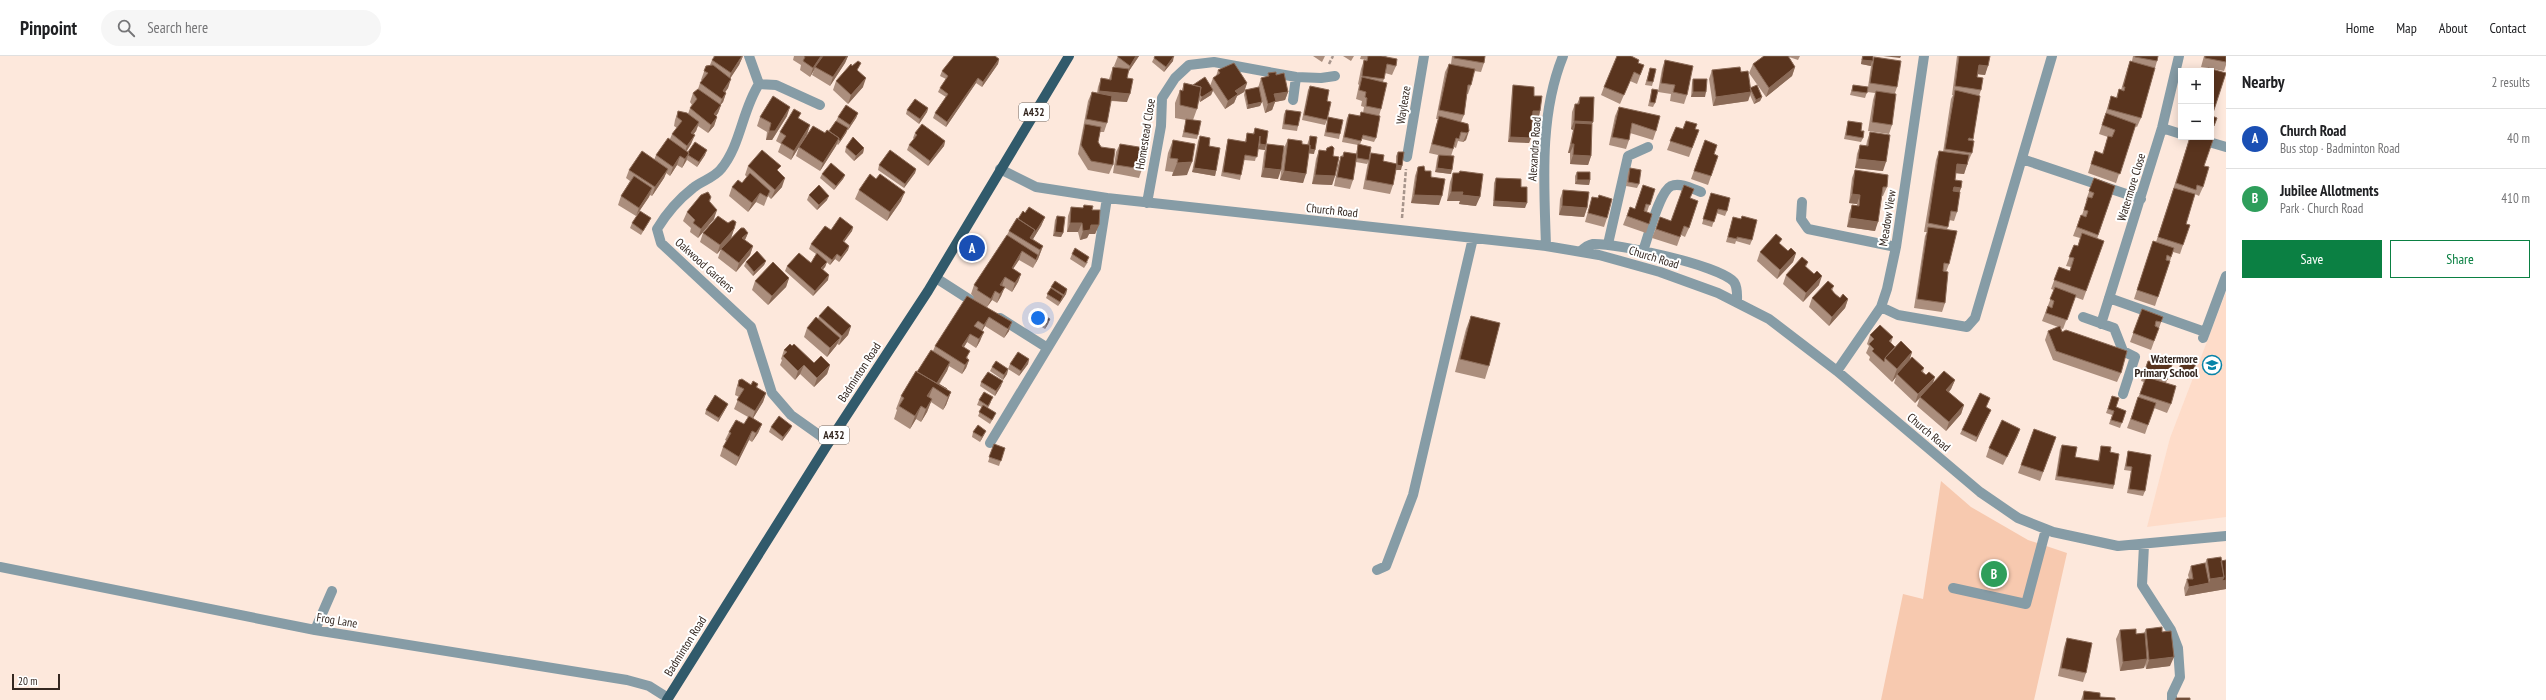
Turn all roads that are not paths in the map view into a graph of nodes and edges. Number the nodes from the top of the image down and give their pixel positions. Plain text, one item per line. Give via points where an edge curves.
1 (749, 56) edge
2 (1069, 56) edge
3 (1424, 56) edge
4 (1563, 56) edge
5 (1924, 56) edge
6 (2052, 56) edge
7 (2178, 56) edge
8 (1335, 76) dead end
9 (1296, 77) junction
10 (759, 84) junction
11 (1293, 100) dead end
12 (820, 105) dead end
13 (2162, 128) junction
14 (2178, 133) edge
15 (2201, 140) edge
16 (1648, 147) dead end
17 (2226, 148) edge
18 (1407, 157) road end
19 (2022, 158) junction
20 (1000, 169) junction
21 (1701, 192) dead end
22 (1107, 198) junction
23 (2141, 199) junction
24 (1802, 202) dead end
25 (1147, 203) junction
26 (1473, 238) junction
27 (1608, 244) junction
28 (1546, 246) junction
29 (1896, 246) junction
30 (1643, 251) junction
31 (1580, 252) junction
32 (2226, 276) edge
33 (936, 278) junction
34 (2110, 298) junction
35 (1737, 302) junction
36 (1881, 307) junction
37 (2083, 317) dead end
38 (2101, 324) junction
39 (1046, 347) junction
40 (1838, 371) junction
41 (2123, 394) dead end
42 (829, 442) junction
43 (990, 443) dead end
44 (2046, 530) junction
45 (2226, 536) edge
46 (2144, 545) junction
47 (0, 566) edge
48 (1377, 570) dead end
49 (1953, 588) dead end
50 (332, 591) dead end
51 (316, 630) junction
52 (667, 699) edge
53 (2172, 700) edge

1 - 10 street
2 - 20 main road, Badminton Road / A432
3 - 18 street, Wayleaze
4 - 28 street, Alexandra Road via 1554,79 1545,146
5 - 29 street, Meadow View
6 - 19 street
7 - 13 street, Watermore Close
8 - 9 street, Homestead Close
9 - 11 street
9 - 25 street, Homestead Close via 1214,62 1189,65 1175,78 1162,98 1161,126
10 - 12 street via 776,86
10 - 42 street, Oakwood Gardens via 750,98 730,156 720,171 693,188 664,217 657,229 661,243 751,327 772,393 791,415
13 - 14 street
13 - 23 street, Watermore Close
15 - 17 street
16 - 27 street via 1628,156
19 - 23 street
19 - 36 street via 1976,318 1967,327 1898,315
20 - 22 street, Church Road via 1036,187
20 - 33 main road, Badminton Road / A432
21 - 30 street via 1684,186 1668,188 1657,210
22 - 25 street, Church Road
22 - 39 street via 1096,268
23 - 34 street, Watermore Close
24 - 29 street via 1801,219 1808,229
25 - 26 street, Church Road
26 - 28 street, Church Road
26 - 48 street via 1413,495 1386,566
27 - 30 street
27 - 31 street via 1591,244
28 - 31 street, Church Road
29 - 36 street, Meadow View
30 - 35 street via 1677,259 1728,277 1737,287
31 - 35 street, Church Road via 1660,272
32 - 34 street via 2204,335
33 - 39 street
33 - 42 main road, Badminton Road / A432
34 - 38 street, Watermore Close
35 - 40 street, Church Road via 1769,319
36 - 40 street, Meadow View
37 - 38 street
38 - 41 street via 2114,328 2123,351 2135,357
39 - 43 street
40 - 44 street, Church Road via 1980,492 2018,518
42 - 52 main road, Badminton Road / A432
44 - 46 street, Church Road via 2090,542 2118,546
44 - 49 street via 2026,604
45 - 46 street, Church Road
46 - 53 street via 2142,585 2171,630 2178,648 2180,677
47 - 51 street, Frog Lane
50 - 51 street
51 - 52 street, Frog Lane via 627,680 649,686

